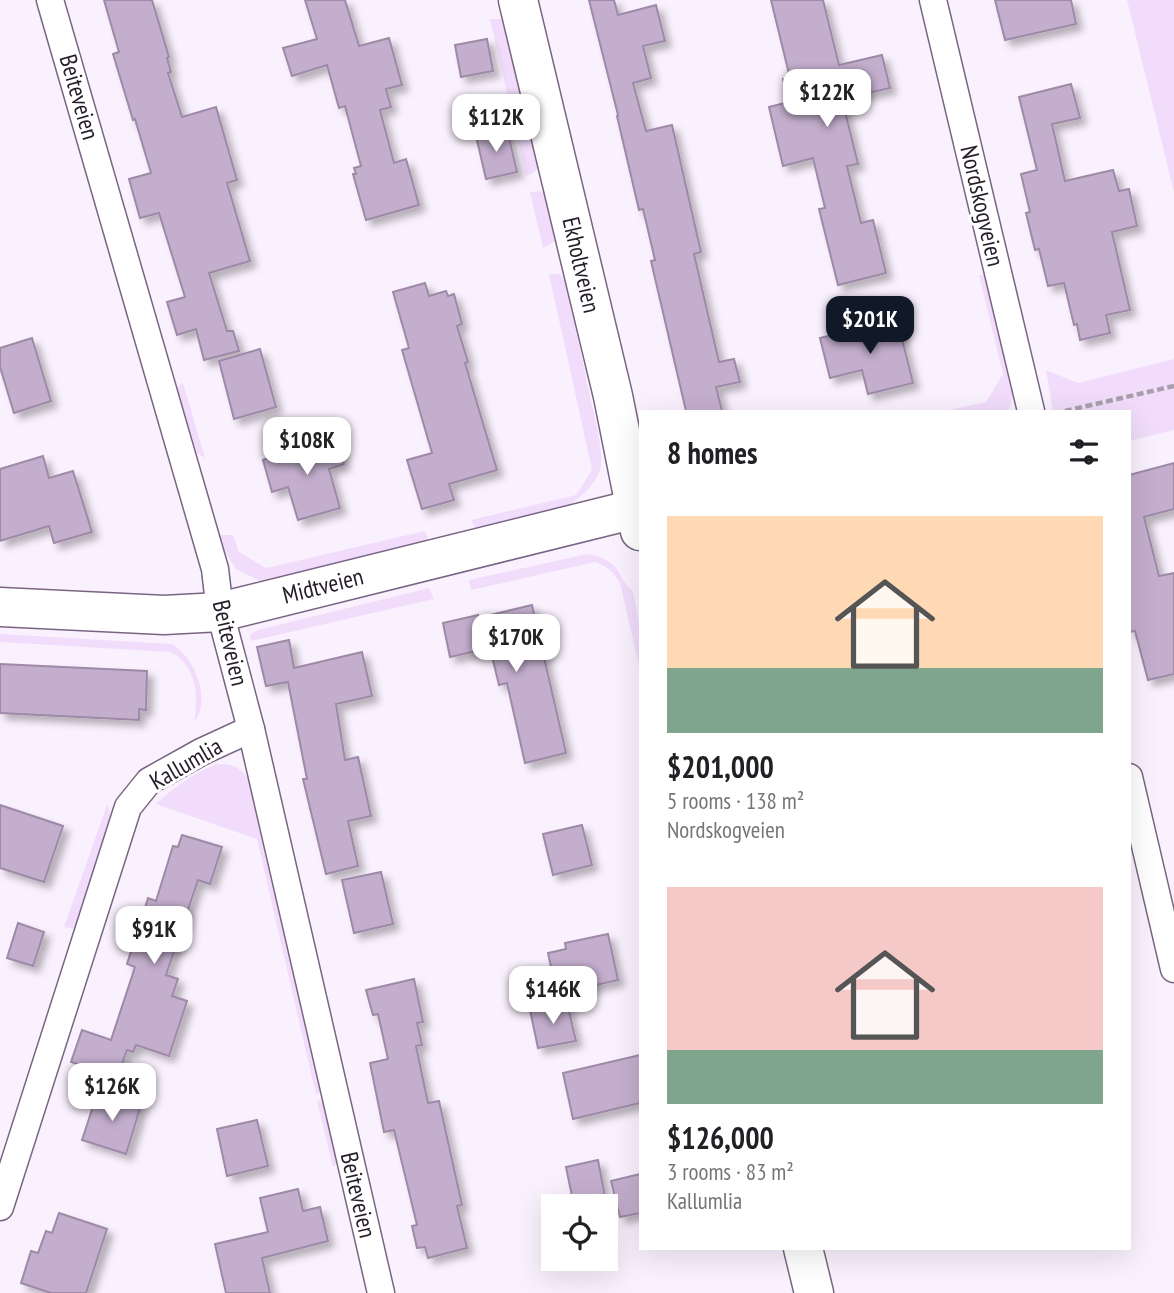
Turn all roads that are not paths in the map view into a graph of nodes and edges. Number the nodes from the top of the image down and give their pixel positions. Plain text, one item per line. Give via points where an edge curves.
1 (50, 0) edge
2 (518, 0) edge
3 (933, 0) edge
4 (1031, 410) edge
5 (639, 516) edge
6 (0, 607) edge
7 (220, 612) junction
8 (251, 729) junction
9 (1131, 786) edge
10 (1174, 969) edge
11 (0, 1207) edge
12 (803, 1250) edge
13 (380, 1293) edge
14 (814, 1293) edge

1 - 7 street, Beiteveien via 215,569
2 - 5 street, Ekholtveien
3 - 4 street, Nordskogveien
5 - 7 street, Midtveien
6 - 7 street, Midtveien via 164,615
7 - 8 street, Beiteveien
8 - 11 street, Kallumlia via 149,781 128,807
8 - 13 street, Beiteveien
9 - 10 street
12 - 14 street

